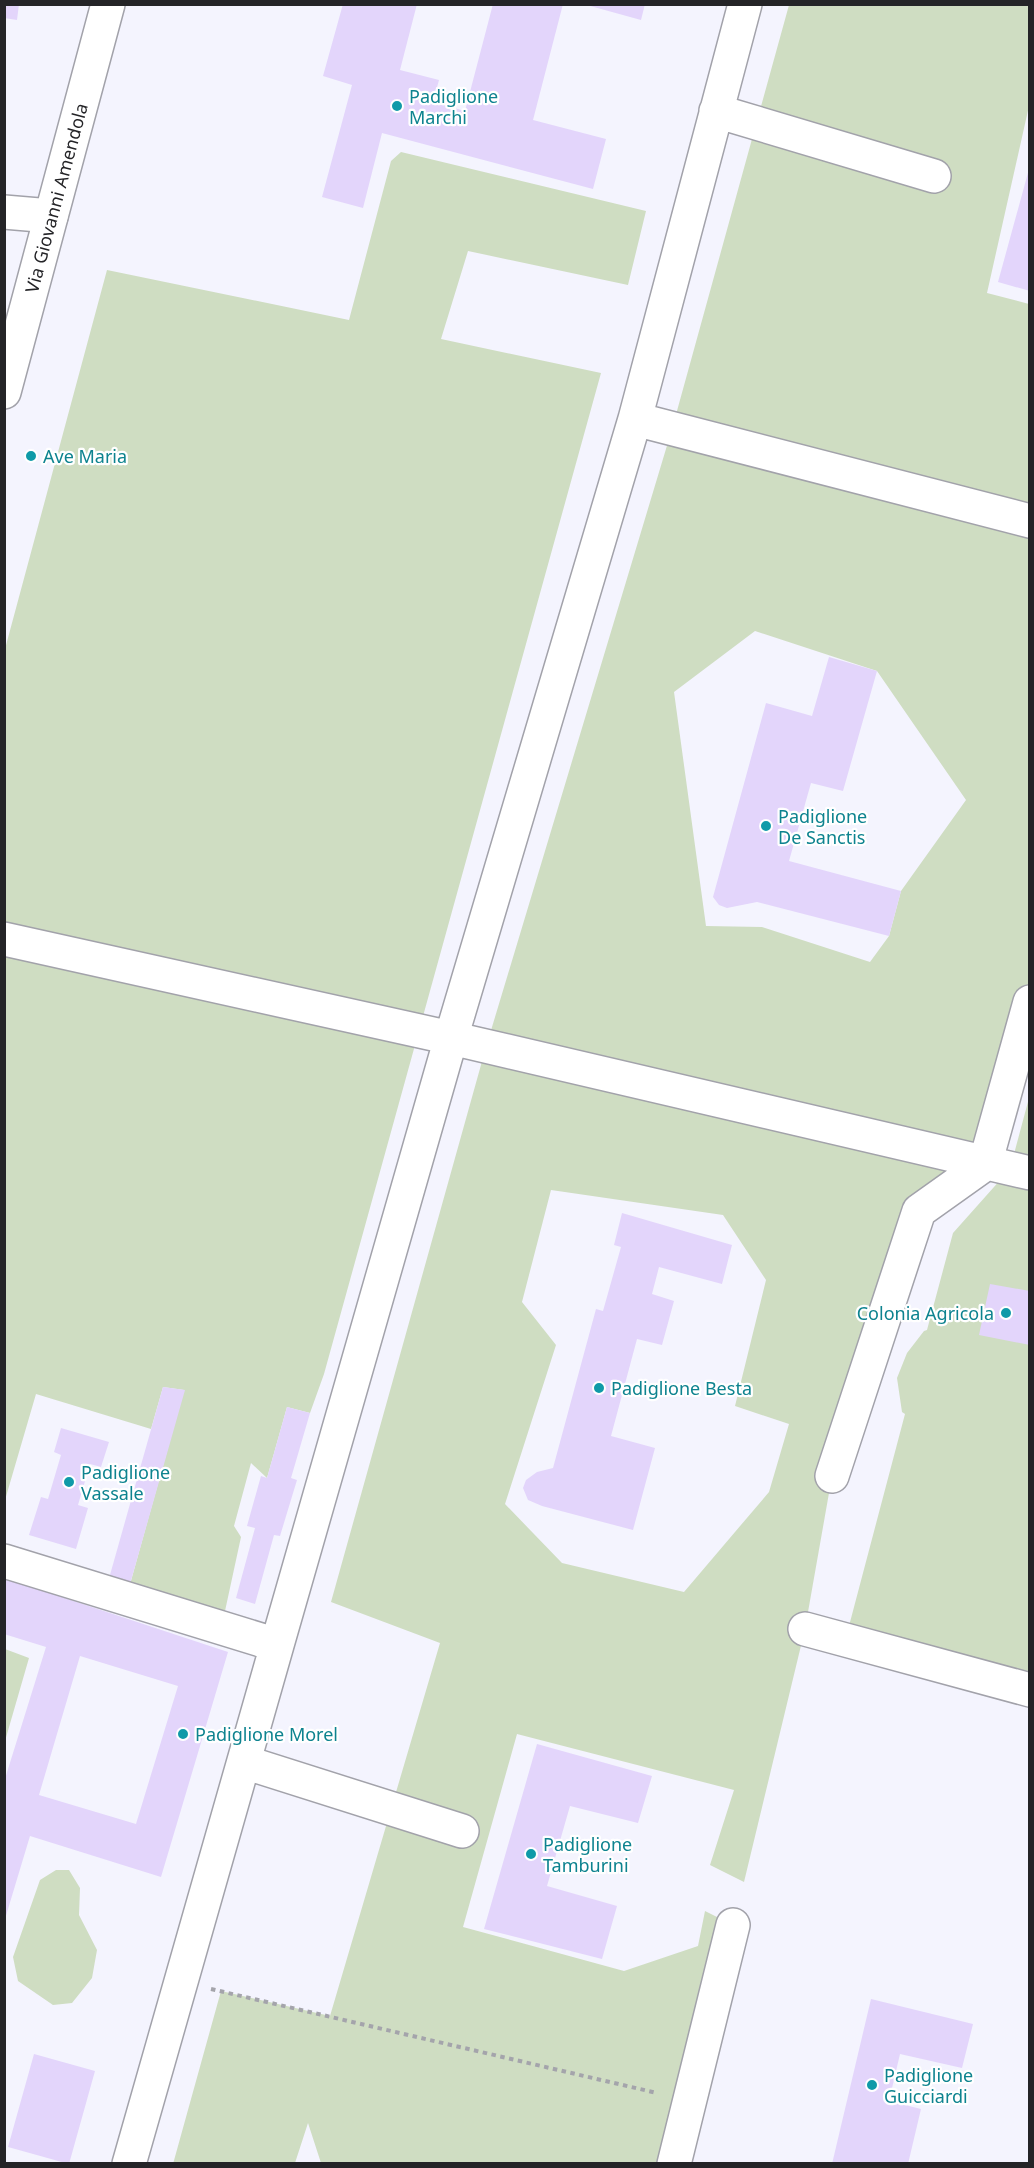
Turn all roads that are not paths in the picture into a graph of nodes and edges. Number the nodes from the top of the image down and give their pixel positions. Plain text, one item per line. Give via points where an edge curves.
1 (108, 4) edge
2 (745, 4) edge
3 (716, 111) junction
4 (934, 176) dead end
5 (4, 212) edge
6 (51, 216) junction
7 (4, 392) edge
8 (634, 419) junction
9 (1029, 520) edge
10 (4, 939) edge
11 (1029, 1002) edge
12 (451, 1038) junction
13 (985, 1164) junction
14 (1029, 1173) edge
15 (832, 1476) dead end
16 (4, 1562) edge
17 (806, 1629) dead end
18 (278, 1645) junction
19 (1029, 1690) edge
20 (244, 1762) junction
21 (462, 1831) dead end
22 (733, 1924) dead end
23 (129, 2163) edge
24 (674, 2163) edge

1 - 6 street, Via Giovanni Amendola
2 - 3 street
3 - 4 street
3 - 8 street
5 - 6 street
6 - 7 street, Via Giovanni Amendola
8 - 9 street
8 - 12 street
10 - 12 street
11 - 13 street
12 - 13 street
12 - 18 street
13 - 14 street
13 - 15 street via 919,1211
16 - 18 street
17 - 19 street
18 - 20 street
20 - 21 street
20 - 23 street
22 - 24 street

